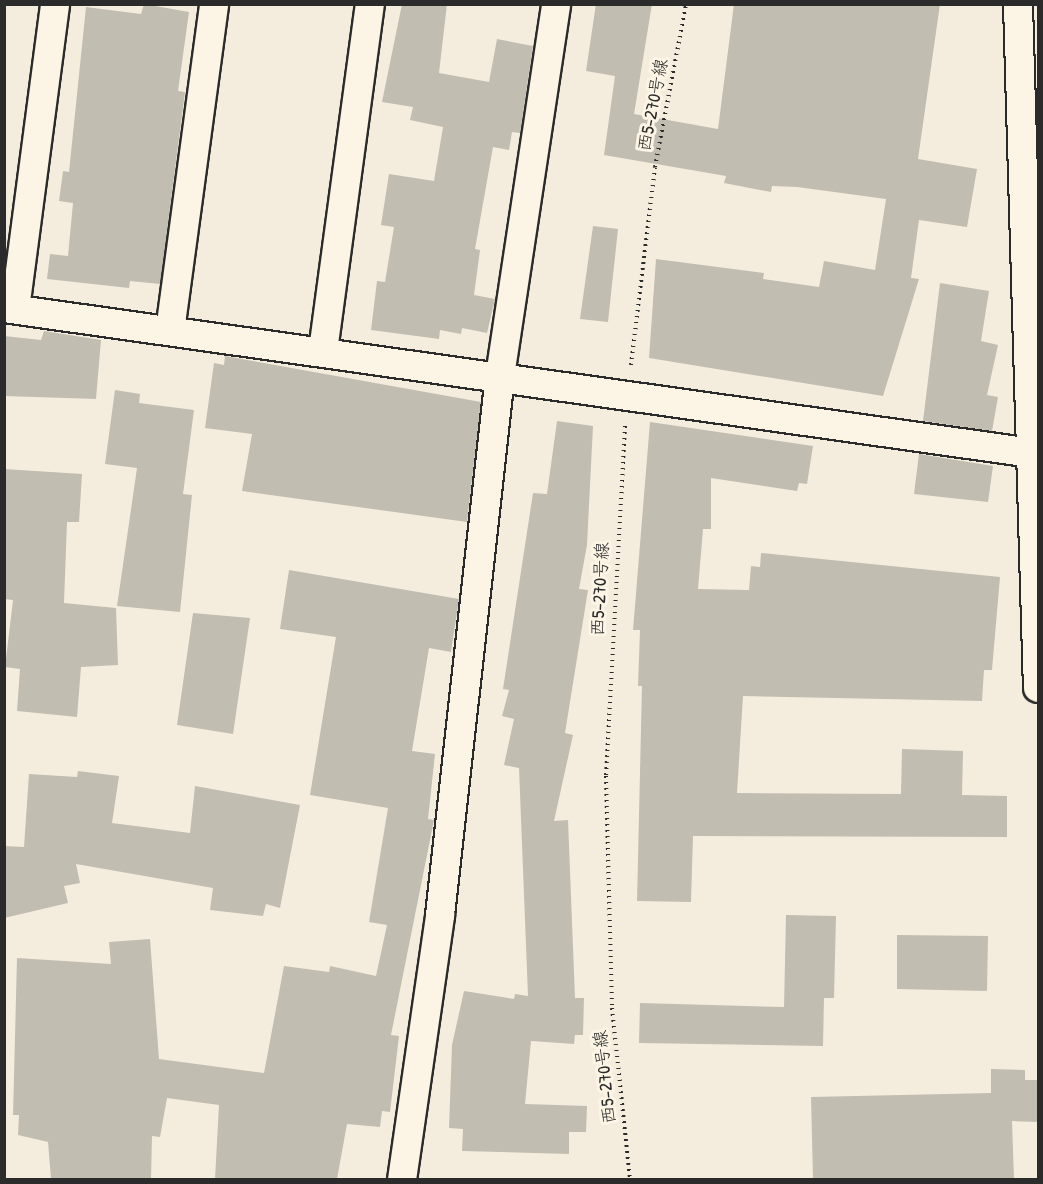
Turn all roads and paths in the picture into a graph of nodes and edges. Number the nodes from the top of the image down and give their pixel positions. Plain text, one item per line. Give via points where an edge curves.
1 (55, 4) edge
2 (214, 4) edge
3 (370, 4) edge
4 (556, 4) edge
5 (686, 4) edge
6 (1018, 4) edge
7 (10, 308) edge
8 (170, 331) junction
9 (323, 351) junction
10 (500, 376) junction
11 (627, 398) junction
12 (1032, 453) junction
13 (1038, 688) edge
14 (402, 1179) edge
15 (630, 1179) edge

1 - 7 street
2 - 8 street
3 - 9 street
4 - 10 street
5 - 11 path, 西5-270号線 via 655,167
6 - 12 street
7 - 8 street
8 - 9 street
9 - 10 street
10 - 11 street
10 - 14 street via 442,892
11 - 12 street
11 - 15 path, 西5-270号線 via 606,776 612,1008
12 - 13 street

